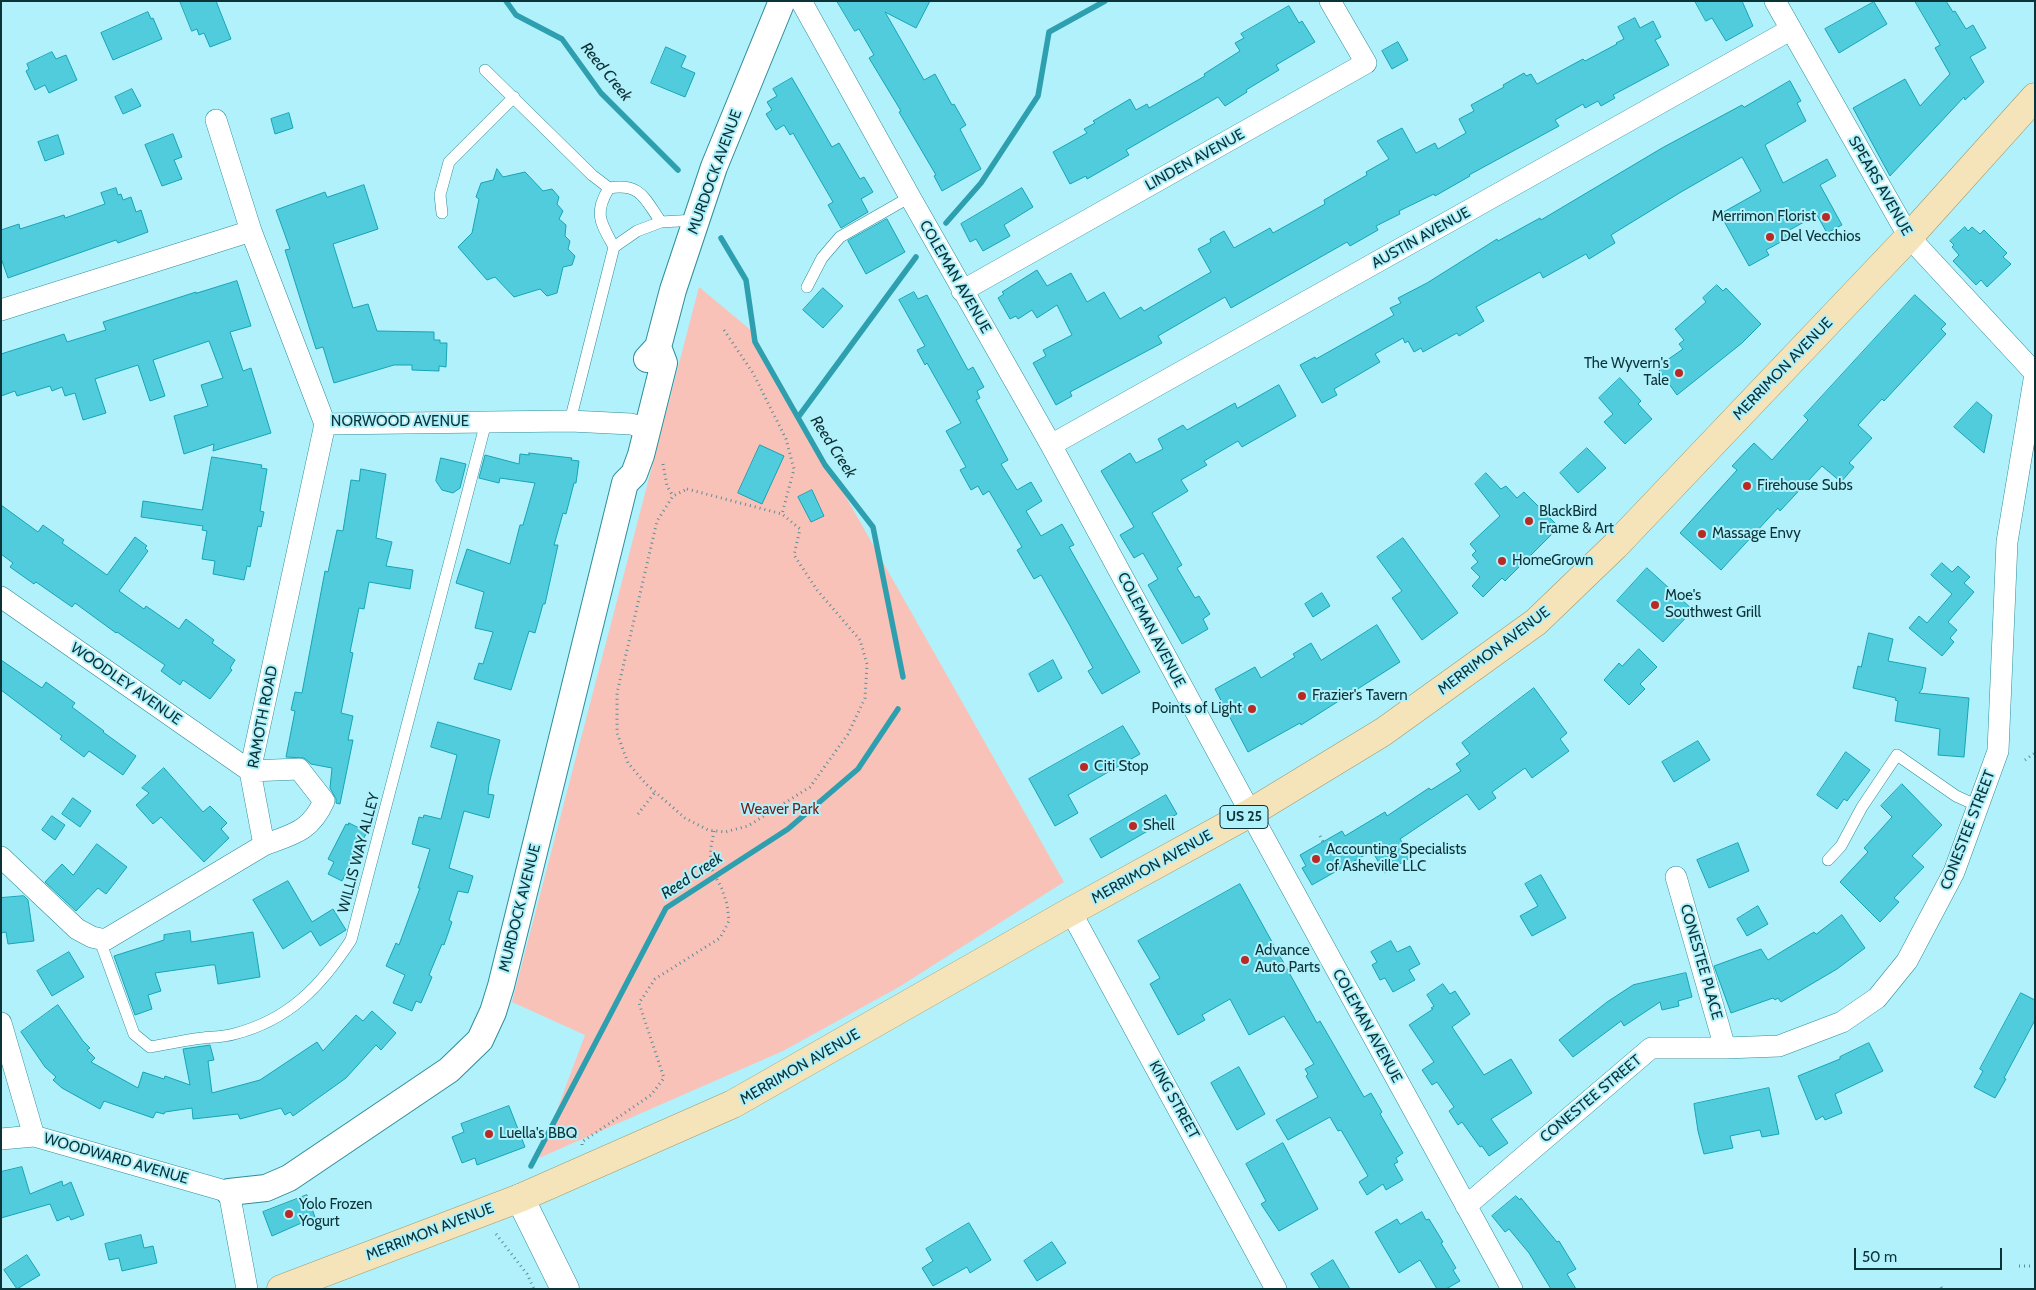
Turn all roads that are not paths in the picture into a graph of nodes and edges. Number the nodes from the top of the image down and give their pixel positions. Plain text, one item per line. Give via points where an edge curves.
1 (782, 1) edge
2 (801, 1) edge
3 (1330, 1) edge
4 (1775, 1) edge
5 (1790, 30) junction
6 (485, 70) dead end
7 (514, 97) junction
8 (2035, 97) edge
9 (216, 120) dead end
10 (609, 188) junction
11 (910, 197) junction
12 (442, 213) dead end
13 (696, 220) junction
14 (661, 222) junction
15 (251, 231) junction
16 (1908, 237) junction
17 (614, 247) junction
18 (807, 287) dead end
19 (962, 290) junction
20 (1, 310) edge
21 (2035, 374) edge
22 (570, 421) junction
23 (486, 422) junction
24 (325, 424) junction
25 (640, 426) junction
26 (1051, 445) junction
27 (1, 597) edge
28 (250, 771) junction
29 (1978, 806) junction
30 (1250, 813) junction
31 (264, 845) junction
32 (1, 857) edge
33 (1828, 860) dead end
34 (1676, 876) dead end
35 (1071, 912) junction
36 (99, 938) junction
37 (1, 1024) edge
38 (1725, 1048) junction
39 (34, 1136) junction
40 (1, 1139) edge
41 (229, 1192) junction
42 (520, 1198) junction
43 (1466, 1206) junction
44 (247, 1289) edge
45 (281, 1289) edge
46 (564, 1289) edge
47 (1276, 1289) edge
48 (1512, 1289) edge

1 - 13 street, MURDOCK AVENUE
2 - 11 street, COLEMAN AVENUE
3 - 19 street, LINDEN AVENUE via 1366,63
4 - 5 street, SPEARS AVENUE
5 - 16 street, SPEARS AVENUE
5 - 26 street, AUSTIN AVENUE
6 - 7 lane
7 - 10 lane
7 - 12 lane via 448,162 440,195
8 - 16 main road, MERRIMON AVENUE / US 25
9 - 15 street, NORWOOD AVENUE
10 - 14 lane via 624,186 636,190
10 - 17 lane via 601,200 599,215
11 - 18 lane via 840,238 822,258
11 - 19 street, COLEMAN AVENUE
13 - 14 lane
13 - 25 street, MURDOCK AVENUE via 658,347 647,360
14 - 17 lane via 636,232
15 - 20 street
15 - 24 street, NORWOOD AVENUE
16 - 21 street, SPEARS AVENUE
16 - 30 main road, MERRIMON AVENUE / US 25 via 1615,546 1536,622 1383,732
17 - 22 lane
19 - 26 street, COLEMAN AVENUE
21 - 29 street, CONESTEE STREET via 2007,542 1998,750
22 - 23 street, NORWOOD AVENUE
22 - 25 street, NORWOOD AVENUE
23 - 24 street, NORWOOD AVENUE
23 - 36 lane, WILLIS WAY ALLEY via 352,940 336,963 285,1014 261,1025 233,1035 150,1047 134,1034
24 - 28 street, RAMOTH ROAD
25 - 41 street, MURDOCK AVENUE via 620,471 625,483 501,986 480,1040 449,1070 289,1178 266,1188
26 - 30 street, COLEMAN AVENUE
27 - 28 street, WOODLEY AVENUE
28 - 31 street, RAMOTH ROAD
28 - 31 street via 299,768 324,801 316,817 296,833
29 - 33 lane via 1956,796 1897,756 1862,807 1841,846
29 - 38 street, CONESTEE STREET via 1954,872 1907,961 1877,998 1842,1022 1779,1046
30 - 35 main road, MERRIMON AVENUE / US 25
30 - 43 street, COLEMAN AVENUE
31 - 36 street via 105,940
32 - 36 street via 77,929
34 - 38 street, CONESTEE PLACE
35 - 42 main road, MERRIMON AVENUE / US 25 via 733,1104
35 - 47 street, KING STREET
37 - 39 street
38 - 43 street, CONESTEE STREET via 1651,1048
39 - 40 street, WOODWARD AVENUE
39 - 41 street, WOODWARD AVENUE
41 - 44 street
42 - 45 main road, MERRIMON AVENUE / US 25
42 - 46 main road
43 - 48 street, COLEMAN AVENUE

